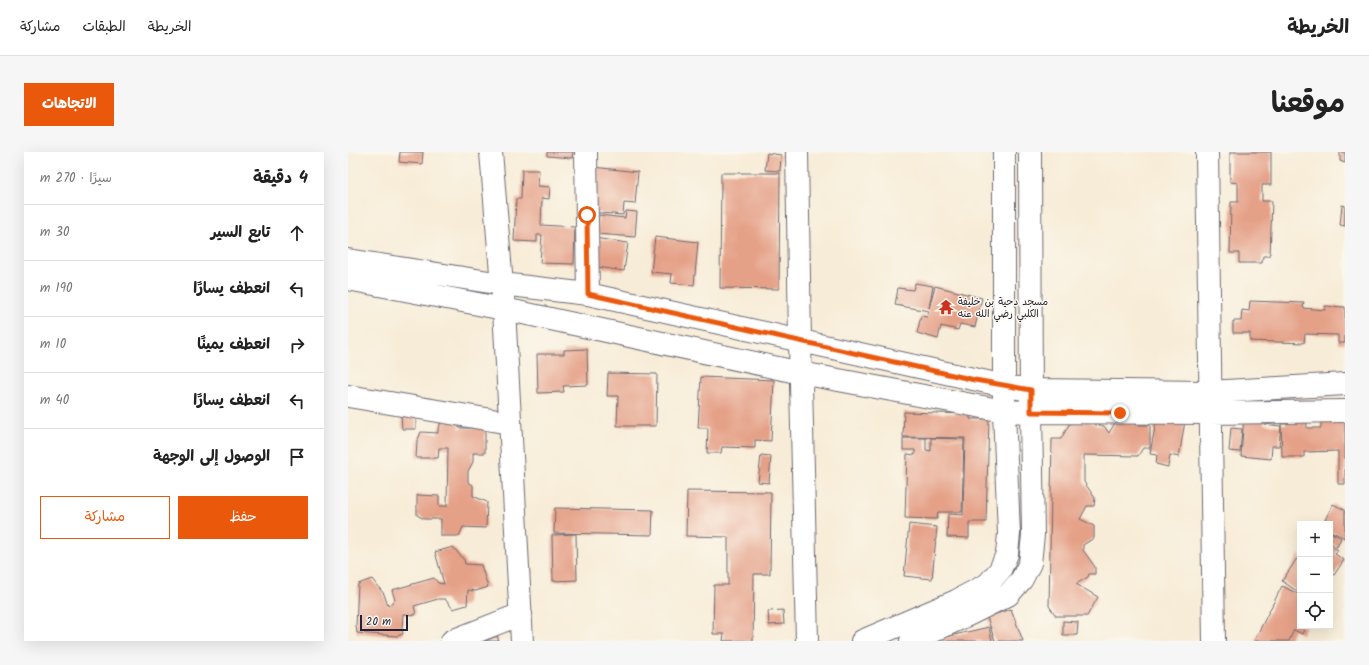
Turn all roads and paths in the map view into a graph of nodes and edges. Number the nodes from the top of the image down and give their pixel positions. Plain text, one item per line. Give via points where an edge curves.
1 (488, 152) edge
2 (586, 152) edge
3 (798, 152) edge
4 (1004, 152) edge
5 (1030, 152) edge
6 (1207, 152) edge
7 (348, 260) edge
8 (348, 279) edge
9 (502, 284) junction
10 (588, 294) junction
11 (504, 309) junction
12 (800, 341) junction
13 (801, 373) junction
14 (1345, 384) edge
15 (1005, 386) junction
16 (1031, 390) junction
17 (348, 396) edge
18 (1210, 403) junction
19 (1004, 411) junction
20 (1345, 411) edge
21 (1031, 412) junction
22 (510, 423) junction
23 (521, 614) junction
24 (452, 641) edge
25 (522, 641) edge
26 (807, 641) edge
27 (862, 641) edge
28 (911, 641) edge
29 (1214, 641) edge

1 - 9 street
2 - 10 street
3 - 12 street
4 - 15 street
5 - 16 street
6 - 18 street
7 - 9 street
8 - 11 street
9 - 10 street
9 - 11 street
10 - 12 street
11 - 13 street
11 - 22 street
12 - 13 street
12 - 15 street
13 - 19 street
13 - 26 street
14 - 18 street
15 - 16 street
15 - 19 street
16 - 18 street
16 - 21 street
17 - 22 street
18 - 20 street
18 - 21 street
18 - 29 street
19 - 21 street
19 - 27 street via 1009,534 1007,554 1000,570 988,584 975,592
21 - 28 street via 1033,535 1030,563 1022,580 1008,595
22 - 23 street
23 - 24 street
23 - 25 street

